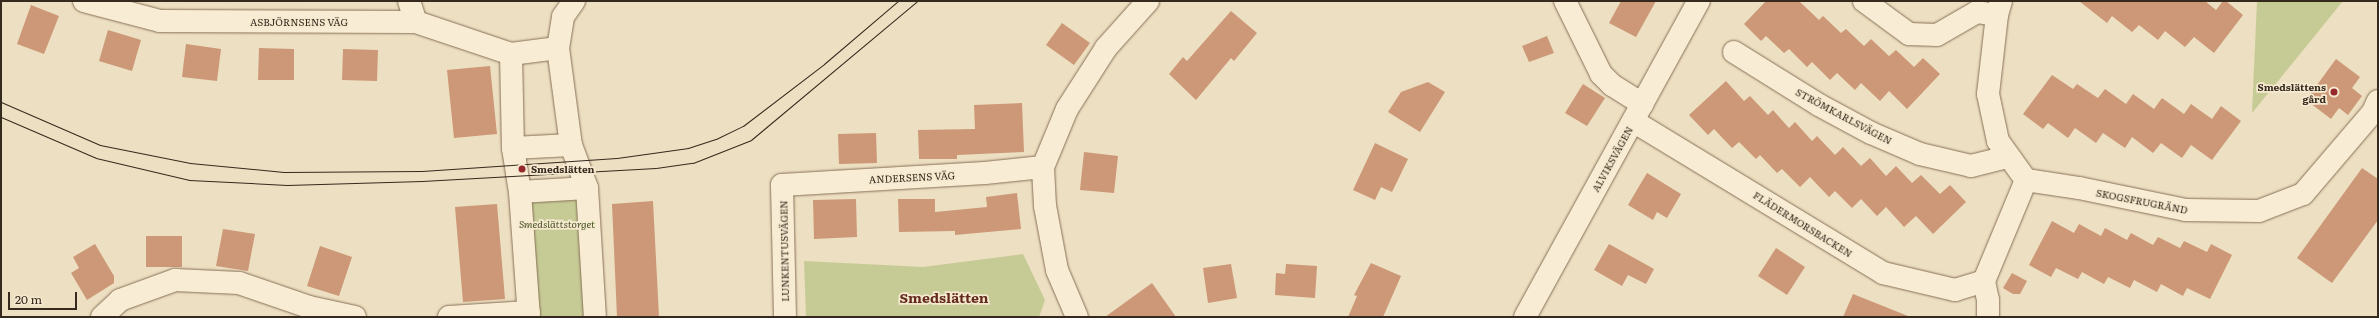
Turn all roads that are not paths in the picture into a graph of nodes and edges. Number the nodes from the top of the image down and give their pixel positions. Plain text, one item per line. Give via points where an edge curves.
1 (84, 1) edge
2 (409, 1) edge
3 (574, 1) edge
4 (1148, 1) edge
5 (1565, 1) edge
6 (1699, 1) edge
7 (1864, 1) edge
8 (1999, 8) edge
9 (416, 22) junction
10 (558, 48) junction
11 (1734, 52) dead end
12 (511, 54) junction
13 (2378, 100) edge
14 (1638, 112) junction
15 (570, 144) junction
16 (513, 148) junction
17 (2008, 157) junction
18 (1043, 167) junction
19 (2026, 180) junction
20 (782, 185) joint
21 (587, 188) junction
22 (520, 192) junction
23 (1984, 282) junction
24 (529, 315) edge
25 (102, 317) edge
26 (355, 317) edge
27 (449, 317) edge
28 (595, 317) edge
29 (785, 317) edge
30 (1077, 317) edge
31 (1524, 317) edge
32 (1988, 317) edge

1 - 9 street, ASBJÖRNSENS VÄG via 160,21
2 - 9 street
3 - 10 street via 563,17
4 - 18 street via 1106,48 1067,109
5 - 14 street, FLÄDERMORSBACKEN via 1601,74
6 - 14 street, ALVIKSVÄGEN
7 - 8 street via 1909,34 1937,35 1977,12
8 - 17 street via 1988,94 1998,142
9 - 12 street, ASBJÖRNSENS VÄG
10 - 12 street
10 - 15 street
11 - 17 street, STRÖMKARLSVÄGEN via 1819,105 1871,133 1920,154 1971,166
12 - 16 street
13 - 19 street, SKOGSFRUGRÄND via 2373,112 2303,194 2259,211 2186,210
14 - 23 street, FLÄDERMORSBACKEN via 1883,272 1955,290
14 - 31 street, ALVIKSVÄGEN
15 - 16 street
15 - 21 street
16 - 22 street
17 - 19 street
18 - 20 street, ANDERSENS VÄG
18 - 30 street via 1045,206 1057,270
19 - 23 street
20 - 29 street, LUNKENTUSVÄGEN
21 - 22 street
21 - 28 street
22 - 24 street
23 - 32 street
24 - 27 street
25 - 26 street via 120,300 175,280 239,283 309,307

